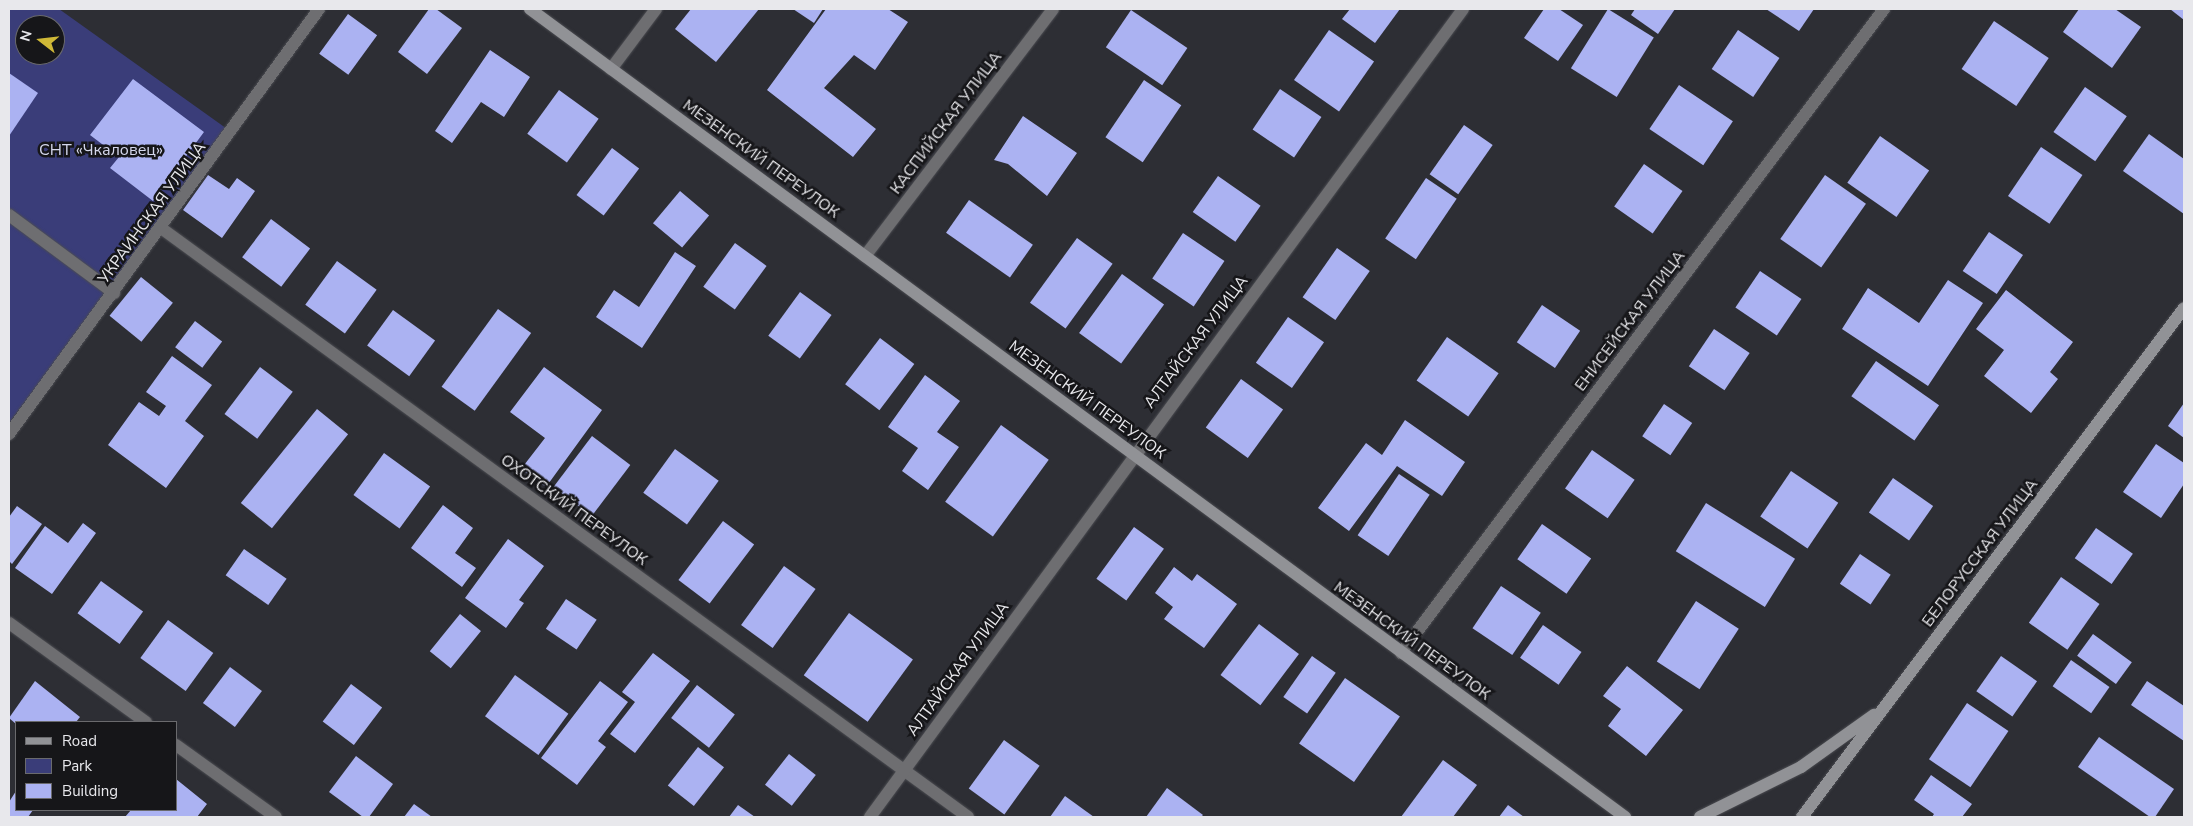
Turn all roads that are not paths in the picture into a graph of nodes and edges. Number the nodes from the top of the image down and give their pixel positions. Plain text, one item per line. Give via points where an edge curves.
1 (319, 9) edge
2 (530, 9) edge
3 (656, 9) edge
4 (1053, 9) edge
5 (1464, 9) edge
6 (1884, 9) edge
7 (611, 69) junction
8 (9, 215) edge
9 (161, 228) junction
10 (865, 256) junction
11 (114, 293) junction
12 (2184, 308) edge
13 (9, 434) edge
14 (1134, 454) junction
15 (9, 623) edge
16 (1401, 653) junction
17 (1888, 704) junction
18 (145, 721) edge
19 (178, 746) edge
20 (904, 772) junction
21 (276, 817) edge
22 (870, 817) edge
23 (968, 817) edge
24 (1625, 817) edge
25 (1700, 817) edge
26 (1802, 817) edge

1 - 9 street, УКРАИНСКАЯ УЛИЦА
2 - 7 street, МЕЗЕНСКИЙ ПЕРЕУЛОК
3 - 7 street
4 - 10 street, КАСПИЙСКАЯ УЛИЦА
5 - 14 street, АЛТАЙСКАЯ УЛИЦА
6 - 16 street, ЕНИСЕЙСКАЯ УЛИЦА
7 - 10 street, МЕЗЕНСКИЙ ПЕРЕУЛОК
8 - 11 street
9 - 11 street, УКРАИНСКАЯ УЛИЦА
9 - 20 street, ОХОТСКИЙ ПЕРЕУЛОК
10 - 14 street, МЕЗЕНСКИЙ ПЕРЕУЛОК
11 - 13 street, УКРАИНСКАЯ УЛИЦА
12 - 17 street, БЕЛОРУССКАЯ УЛИЦА
14 - 16 street, МЕЗЕНСКИЙ ПЕРЕУЛОК
14 - 20 street, АЛТАЙСКАЯ УЛИЦА
15 - 18 street
16 - 24 street, МЕЗЕНСКИЙ ПЕРЕУЛОК
17 - 25 street via 1801,767
17 - 26 street, БЕЛОРУССКАЯ УЛИЦА
19 - 21 street
20 - 22 street, АЛТАЙСКАЯ УЛИЦА
20 - 23 street, ОХОТСКИЙ ПЕРЕУЛОК

